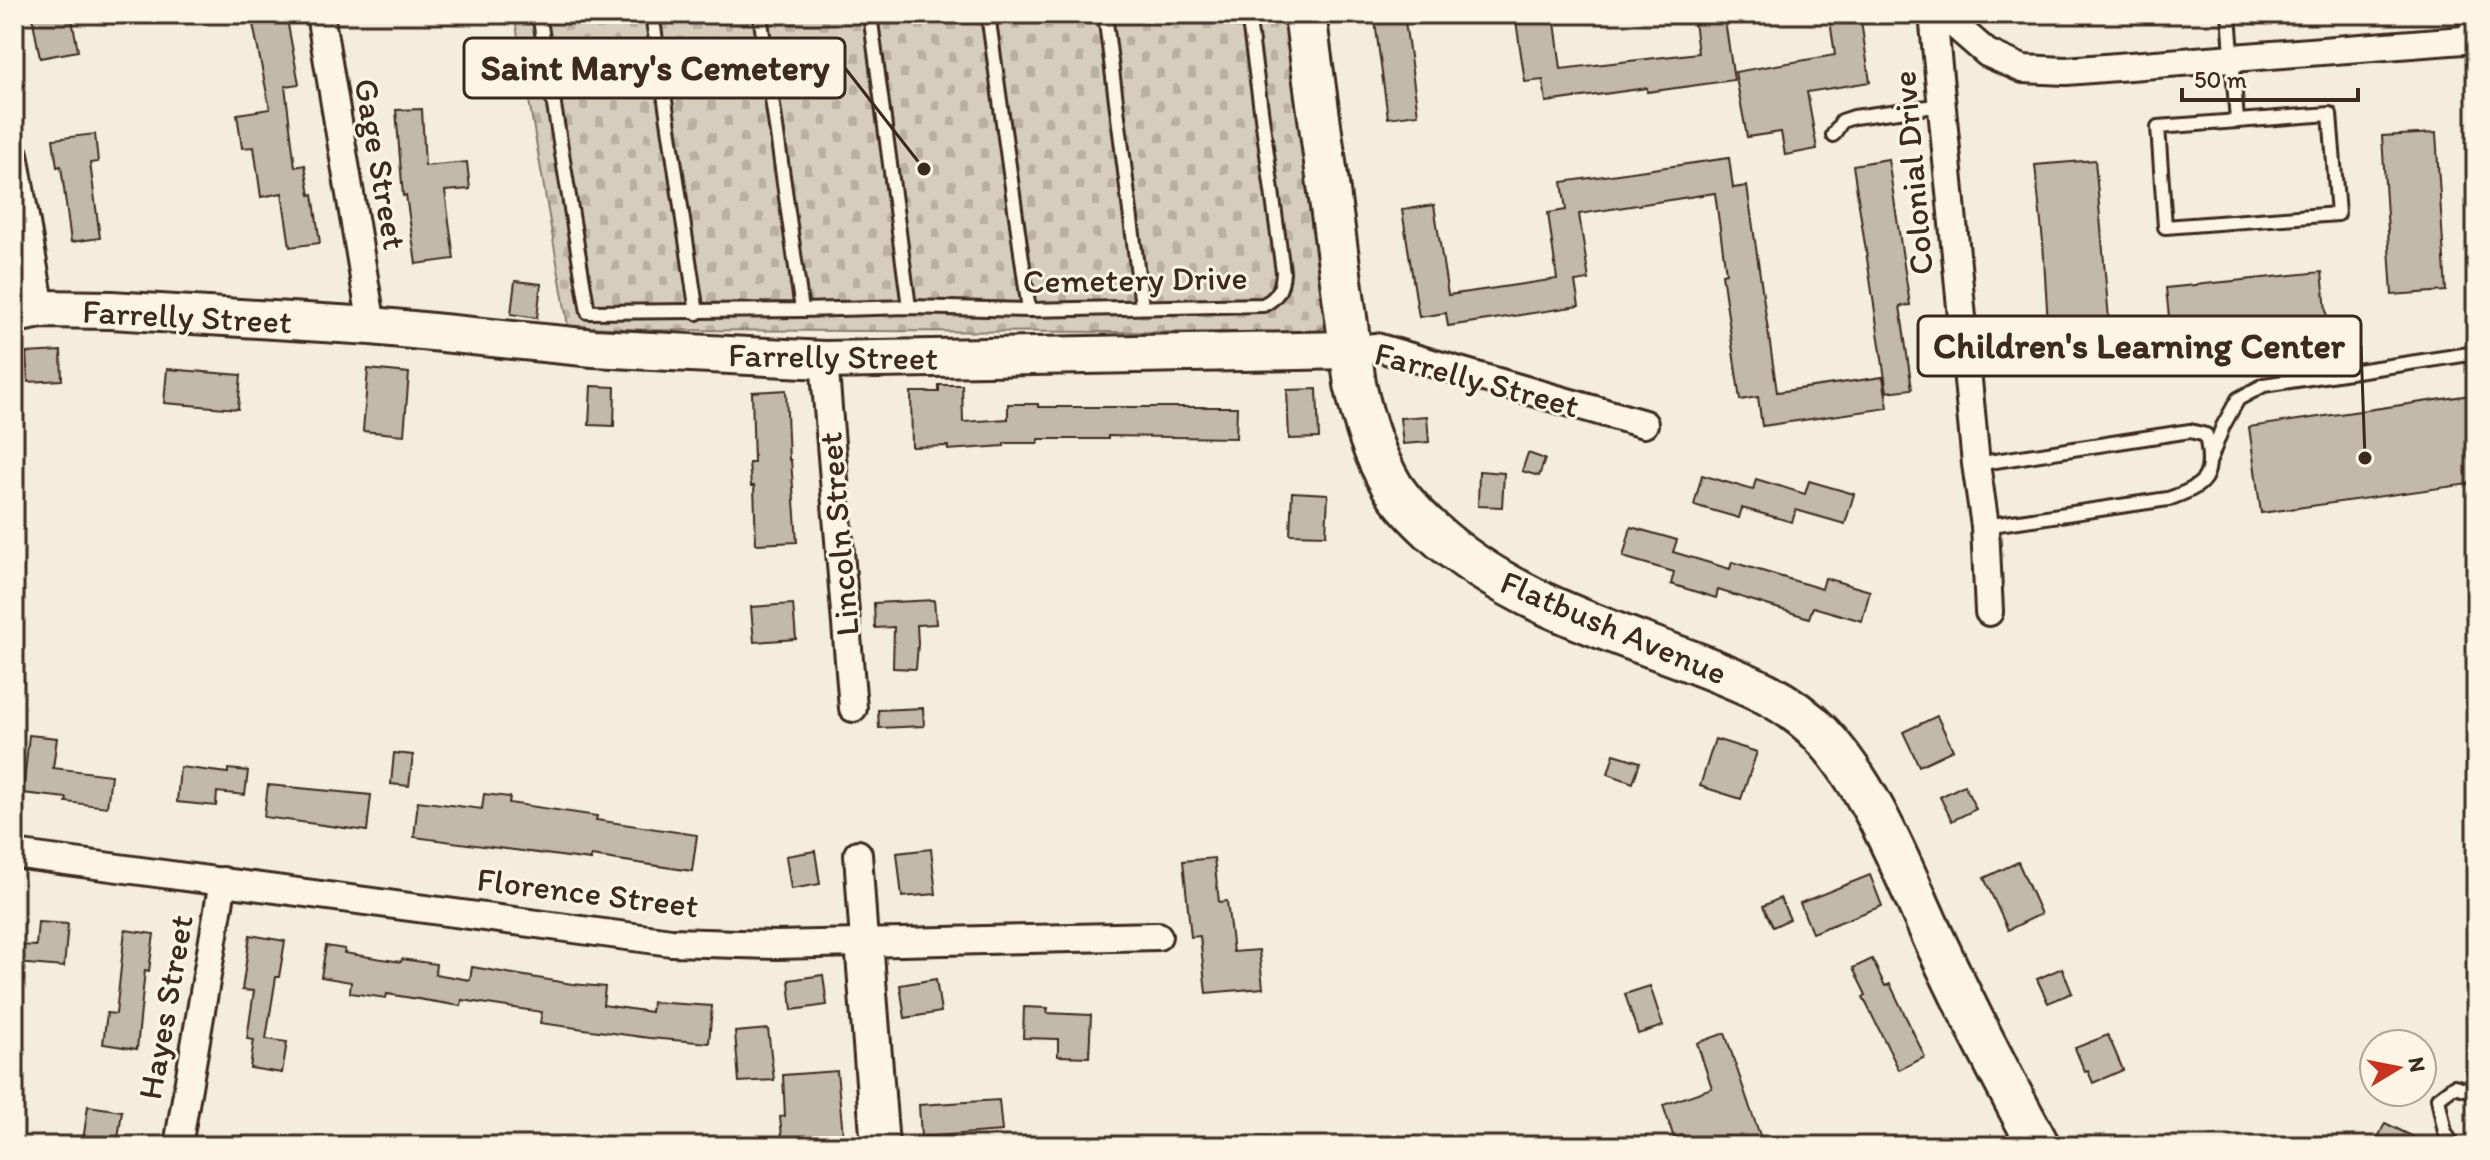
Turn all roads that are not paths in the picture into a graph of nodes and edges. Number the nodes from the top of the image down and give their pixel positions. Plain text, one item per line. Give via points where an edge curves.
1 (320, 14) edge
2 (539, 14) edge
3 (652, 14) edge
4 (760, 14) edge
5 (870, 14) edge
6 (988, 14) edge
7 (1105, 14) edge
8 (1248, 14) edge
9 (1305, 14) edge
10 (1933, 14) edge
11 (1942, 14) edge
12 (2229, 14) edge
13 (2470, 31) edge
14 (2233, 57) junction
15 (1942, 105) junction
16 (2237, 121) junction
17 (1833, 135) dead end
18 (14, 154) edge
19 (1142, 306) junction
20 (909, 307) junction
21 (802, 310) junction
22 (1029, 310) junction
23 (27, 312) edge
24 (697, 313) junction
25 (372, 326) junction
26 (1349, 350) junction
27 (2476, 353) edge
28 (824, 360) junction
29 (1644, 424) dead end
30 (2210, 460) junction
31 (1976, 464) junction
32 (1985, 526) junction
33 (1989, 612) dead end
34 (853, 708) dead end
35 (14, 854) edge
36 (858, 854) dead end
37 (223, 881) junction
38 (1158, 936) dead end
39 (864, 942) junction
40 (2476, 1092) edge
41 (178, 1146) edge
42 (880, 1146) edge
43 (2039, 1146) edge
44 (2453, 1146) edge

1 - 25 street, Gage Street
2 - 24 lane, Cemetery Drive via 588,312
3 - 24 lane
4 - 21 lane
5 - 20 lane
6 - 22 lane
7 - 19 lane
8 - 19 lane, Cemetery Drive via 1282,286 1263,305
9 - 26 main road, Flatbush Avenue
10 - 15 street, Colonial Drive
11 - 14 street via 1987,53 2023,69 2066,71
12 - 14 lane
13 - 14 street
14 - 16 lane
15 - 17 lane via 1854,117 1842,121
15 - 31 street, Colonial Drive
16 - 16 lane via 2330,114 2338,214 2165,227 2158,127
18 - 23 street
19 - 22 lane, Cemetery Drive
20 - 21 lane, Cemetery Drive
20 - 22 lane, Cemetery Drive
21 - 24 lane, Cemetery Drive
23 - 25 street, Farrelly Street via 111,310
25 - 28 street, Farrelly Street via 594,348
26 - 28 street, Farrelly Street
26 - 29 street, Farrelly Street via 1376,347
26 - 43 main road, Flatbush Avenue via 1376,454 1394,488 1448,546 1494,578 1557,610 1771,695 1822,735 1883,830
27 - 30 lane via 2264,385 2238,399
28 - 34 street, Lincoln Street
30 - 31 lane via 2206,435 2190,431
30 - 32 lane via 2196,489 2168,499
31 - 32 street, Colonial Drive
32 - 33 street, Colonial Drive
35 - 37 street, Florence Street
36 - 39 street
37 - 39 street, Florence Street via 671,942
37 - 41 street, Hayes Street
38 - 39 street, Florence Street
39 - 42 street
40 - 44 lane via 2454,1086 2438,1098

